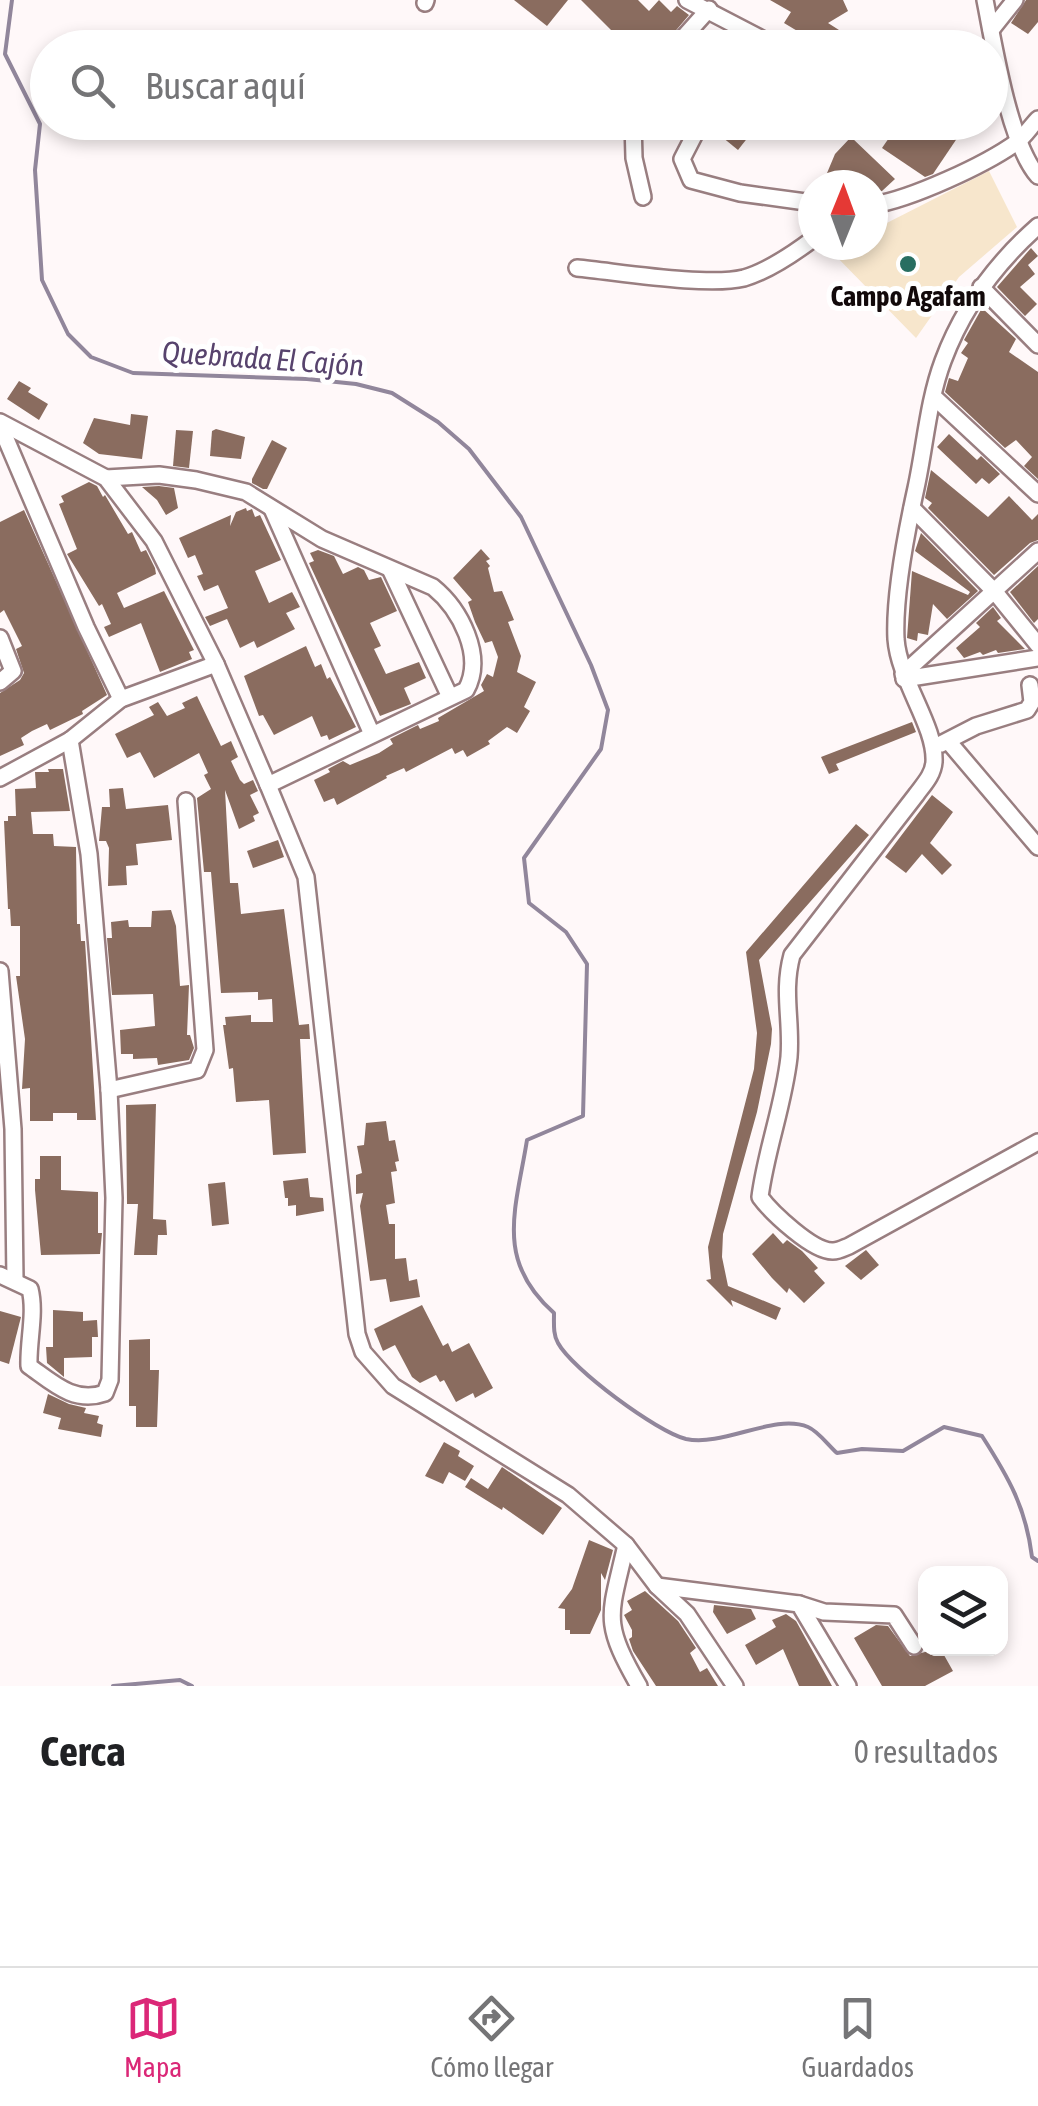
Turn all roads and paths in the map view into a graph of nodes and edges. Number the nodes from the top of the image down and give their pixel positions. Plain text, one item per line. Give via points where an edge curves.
1 (687, 0) edge
2 (985, 0) edge
3 (1015, 0) edge
4 (709, 9) junction
5 (690, 30) edge
6 (746, 30) edge
7 (991, 30) joint
8 (1008, 100) edge
9 (1038, 119) edge
10 (634, 140) edge
11 (692, 140) edge
12 (1018, 141) junction
13 (1038, 176) edge
14 (643, 197) dead end
15 (798, 201) edge
16 (888, 201) edge
17 (1038, 226) edge
18 (798, 248) edge
19 (577, 268) dead end
20 (981, 286) junction
21 (1038, 345) edge
22 (934, 397) junction
23 (0, 424) edge
24 (106, 478) junction
25 (1038, 494) edge
26 (912, 508) junction
27 (272, 509) junction
28 (1038, 551) edge
29 (391, 570) junction
30 (995, 592) junction
31 (0, 638) edge
32 (1038, 644) edge
33 (1038, 658) edge
34 (216, 664) junction
35 (904, 677) junction
36 (0, 682) edge
37 (1030, 685) dead end
38 (450, 698) junction
39 (121, 699) junction
40 (371, 732) junction
41 (70, 740) junction
42 (940, 744) junction
43 (0, 778) edge
44 (268, 785) junction
45 (186, 801) dead end
46 (1038, 847) edge
47 (0, 971) edge
48 (108, 1090) junction
49 (1038, 1142) edge
50 (7, 1277) edge
51 (626, 1545) junction
52 (657, 1586) junction
53 (798, 1604) junction
54 (914, 1646) dead end
55 (639, 1686) edge
56 (735, 1686) edge
57 (848, 1686) edge

1 - 4 street
2 - 7 street
3 - 7 street
4 - 5 street
4 - 6 street
8 - 12 street
9 - 12 street
10 - 14 street
11 - 15 street via 682,159 691,180
12 - 13 street
12 - 16 street via 924,190
17 - 20 street
18 - 19 street via 730,279
20 - 21 street
20 - 22 street via 942,362
22 - 25 street
22 - 26 street
23 - 24 street
23 - 39 street
24 - 27 street via 196,480 259,497
24 - 34 street via 154,541
26 - 30 street
26 - 35 street via 896,638
27 - 29 street
27 - 40 street
28 - 30 street
29 - 38 street
29 - 38 street via 432,586 461,621 473,678
30 - 32 street
30 - 35 street
31 - 36 street via 13,671
33 - 35 street
34 - 39 street
34 - 44 street
35 - 42 street
37 - 42 street via 1027,710
38 - 40 street
39 - 41 street
40 - 44 street
41 - 43 street
41 - 48 street via 89,854
42 - 46 street
42 - 49 street via 930,775 792,954 785,1001 789,1055 760,1197 787,1225 832,1252
44 - 51 street via 306,877 363,1352 393,1386 568,1494
45 - 48 street via 206,1050 197,1070
47 - 50 street via 12,1130
48 - 50 street via 114,1198 105,1393 64,1392 29,1366 33,1300 30,1289
51 - 52 street
51 - 55 street via 611,1624
52 - 53 street
52 - 56 street via 687,1614
53 - 54 street via 824,1612 894,1614
53 - 57 street

